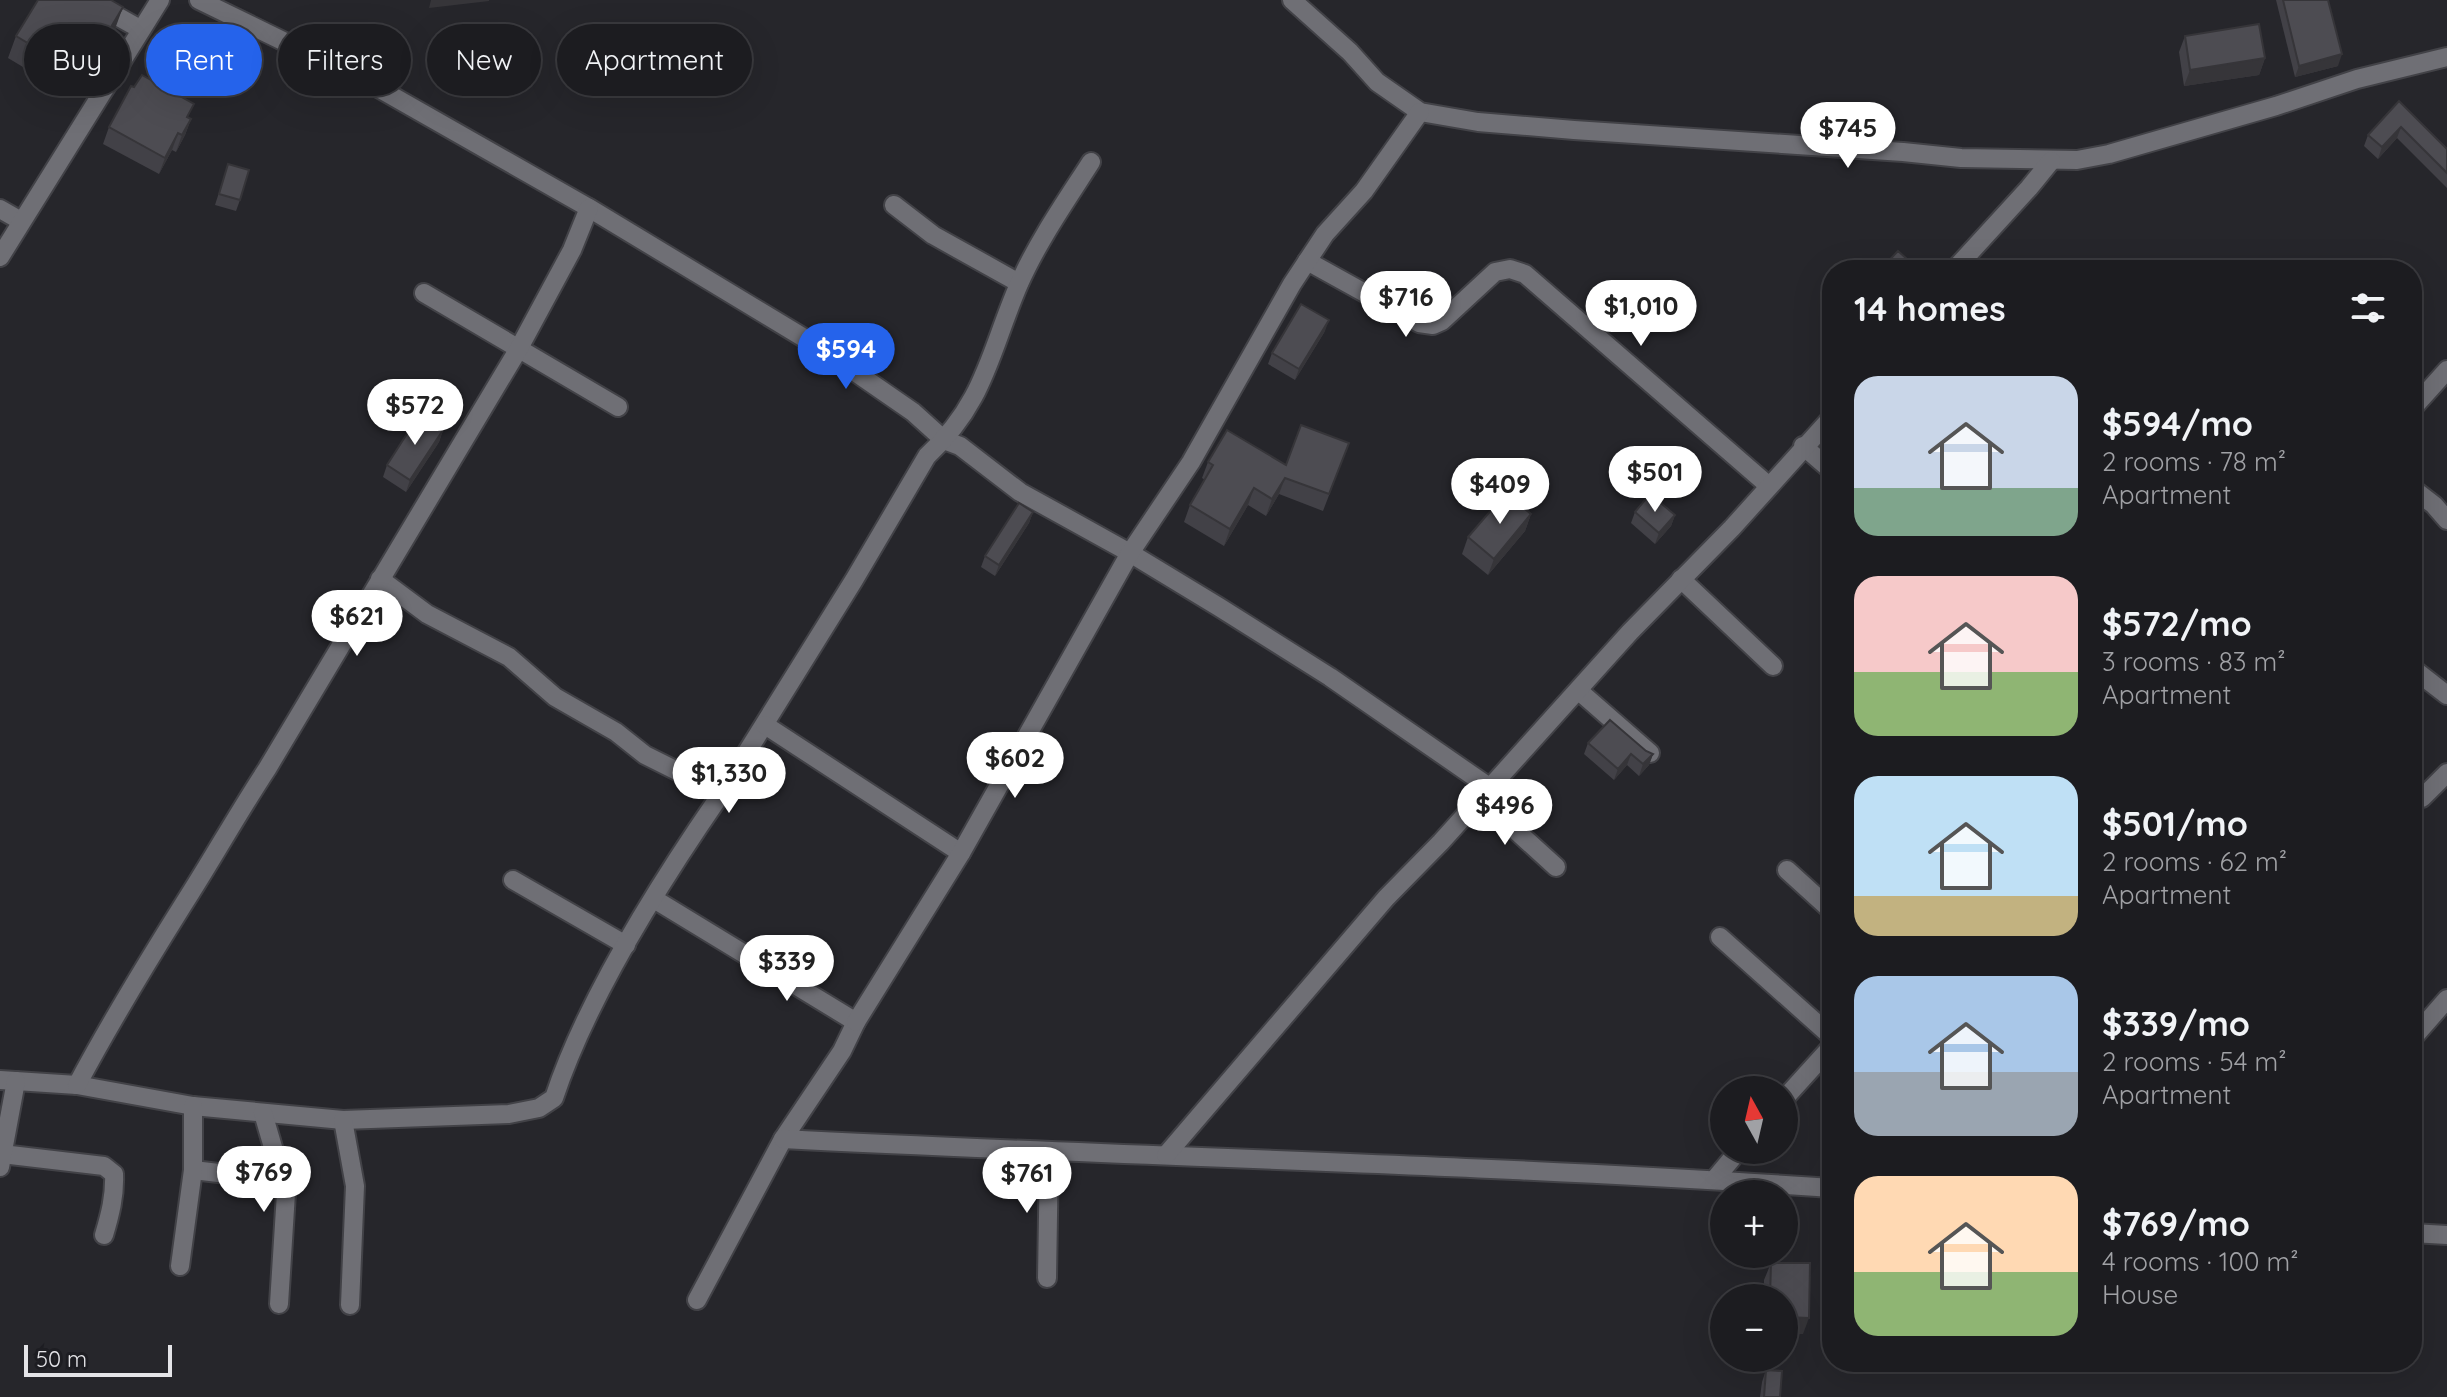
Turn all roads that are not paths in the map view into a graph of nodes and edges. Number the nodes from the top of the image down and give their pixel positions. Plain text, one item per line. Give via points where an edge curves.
1 (88, 0) edge
2 (160, 0) edge
3 (199, 0) edge
4 (1292, 0) edge
5 (140, 29) junction
6 (2447, 57) edge
7 (1420, 112) junction
8 (2051, 161) junction
9 (1091, 162) dead end
10 (894, 205) dead end
11 (589, 208) junction
12 (0, 209) edge
13 (21, 221) junction
14 (0, 257) edge
15 (1963, 260) edge
16 (1307, 261) junction
17 (1019, 283) junction
18 (424, 293) dead end
19 (518, 350) junction
20 (2447, 370) edge
21 (2422, 398) edge
22 (618, 407) dead end
23 (1822, 427) edge
24 (944, 440) junction
25 (1803, 446) junction
26 (1822, 462) edge
27 (1769, 486) junction
28 (2422, 496) edge
29 (2447, 520) edge
30 (1130, 553) junction
31 (380, 579) junction
32 (1681, 579) junction
33 (1773, 666) dead end
34 (2422, 676) edge
35 (1579, 691) junction
36 (2447, 695) edge
37 (765, 725) junction
38 (1650, 753) edge
39 (2447, 773) edge
40 (1485, 792) junction
41 (719, 797) junction
42 (2422, 798) dead end
43 (961, 853) junction
44 (1556, 867) dead end
45 (1787, 870) dead end
46 (513, 880) dead end
47 (654, 899) junction
48 (1822, 902) edge
49 (1720, 937) dead end
50 (626, 945) junction
51 (2447, 999) edge
52 (856, 1022) junction
53 (1822, 1028) edge
54 (2422, 1028) edge
55 (1822, 1057) edge
56 (8, 1081) edge
57 (1798, 1084) edge
58 (77, 1085) junction
59 (193, 1106) junction
60 (263, 1113) junction
61 (343, 1120) junction
62 (783, 1139) junction
63 (1049, 1153) junction
64 (1166, 1155) junction
65 (1, 1160) edge
66 (1727, 1164) edge
67 (193, 1170) junction
68 (1714, 1180) joint
69 (284, 1185) junction
70 (1798, 1186) edge
71 (1822, 1187) edge
72 (2422, 1234) edge
73 (104, 1235) dead end
74 (2447, 1235) edge
75 (180, 1266) dead end
76 (1047, 1278) dead end
77 (697, 1300) dead end
78 (279, 1304) dead end
79 (350, 1305) dead end

1 - 5 street
2 - 5 street
3 - 11 street via 373,85
4 - 7 street via 1377,82
5 - 13 street
6 - 8 street via 2109,154
7 - 8 street via 1587,131
7 - 16 street
8 - 15 street
9 - 17 street
10 - 17 street via 933,235
11 - 19 street
11 - 24 street via 819,347
12 - 13 street
13 - 14 street
16 - 27 street via 1419,323 1433,325 1495,272 1525,274
16 - 30 street via 1191,462
17 - 24 street via 977,395
18 - 19 street
19 - 22 street
19 - 31 street
20 - 21 street
23 - 25 street
24 - 30 street via 960,446 1020,492
24 - 37 street via 927,456
25 - 26 street
25 - 27 street
27 - 32 street
28 - 29 street
30 - 40 street via 1330,677
30 - 43 street
31 - 41 street via 427,614 509,657 555,697 645,755
31 - 58 street via 118,1008
32 - 33 street
32 - 35 street
34 - 36 street
35 - 38 street
35 - 40 street
37 - 41 street
37 - 43 street
39 - 42 street
40 - 44 street
40 - 64 street via 1386,898
41 - 47 street
43 - 52 street
45 - 48 street
46 - 50 street
47 - 50 street
47 - 52 street
49 - 53 street
50 - 61 street via 554,1098 539,1108 509,1114
51 - 54 street
52 - 62 street
55 - 57 street
56 - 58 street
56 - 65 street
58 - 59 street
59 - 60 street
59 - 67 street
60 - 61 street
60 - 69 street
61 - 79 street via 355,1186
62 - 63 street
62 - 77 street
63 - 64 street
63 - 76 street
64 - 68 street
65 - 73 street via 104,1166 114,1174
66 - 68 street
67 - 69 street via 279,1180
67 - 75 street
69 - 78 street
70 - 71 street
72 - 74 street

